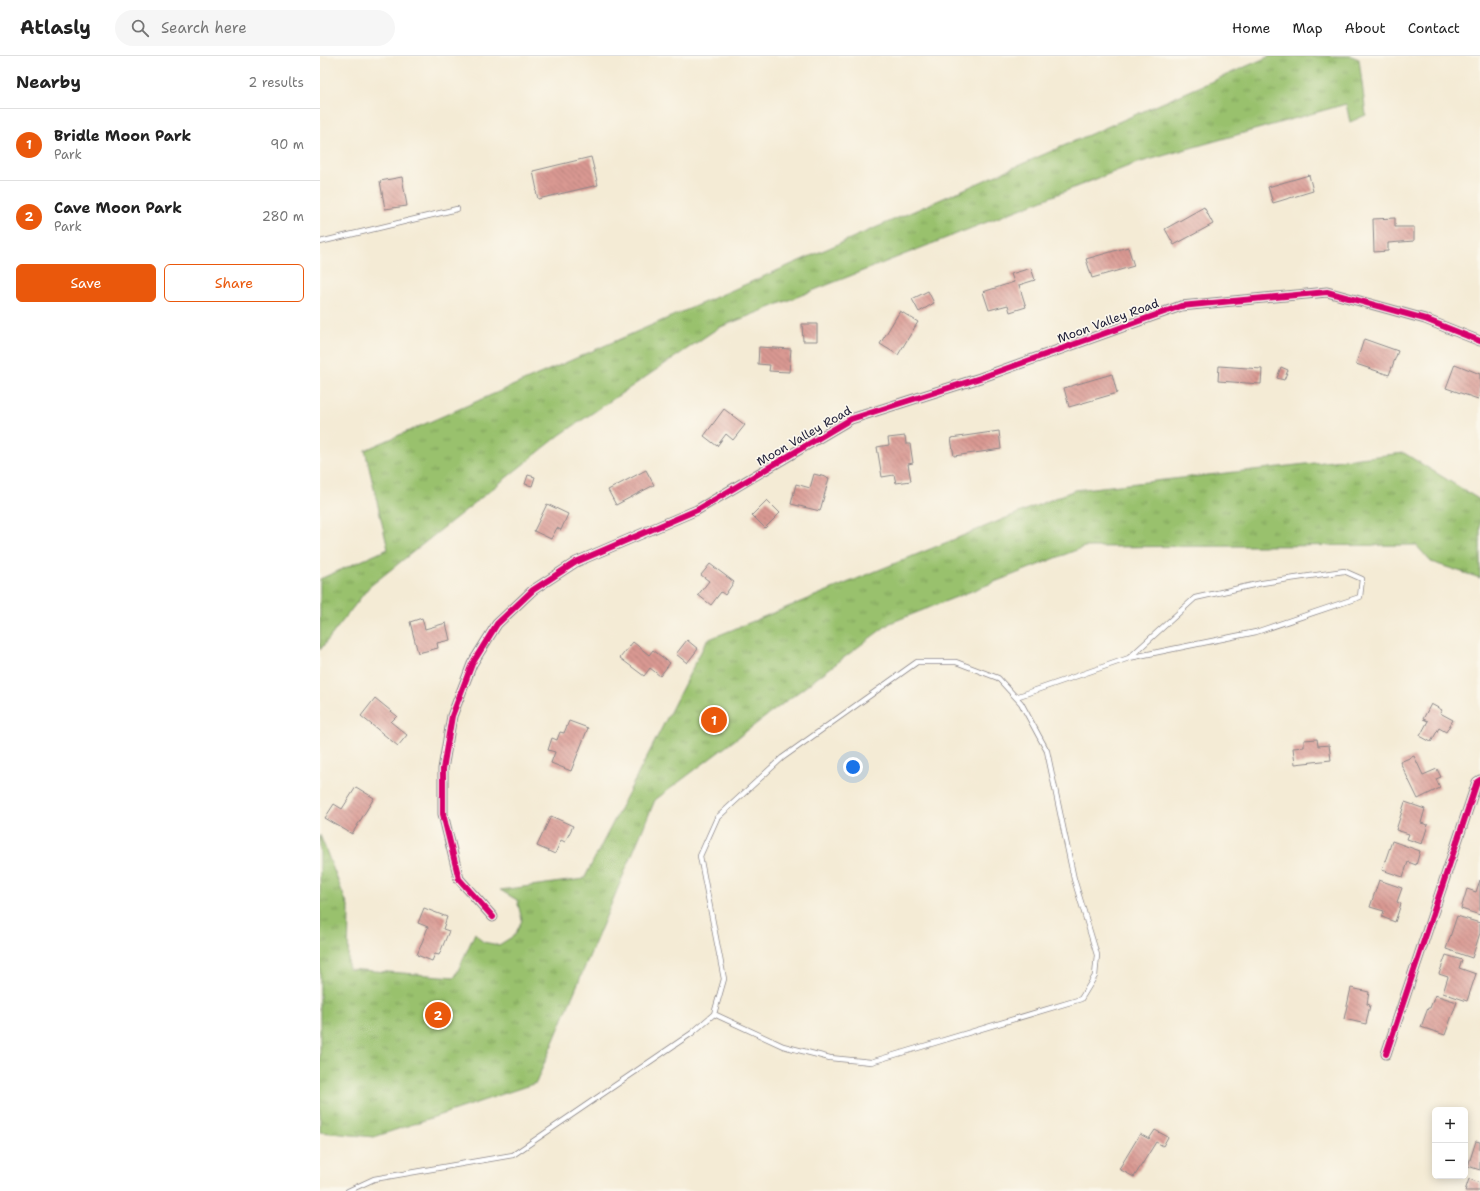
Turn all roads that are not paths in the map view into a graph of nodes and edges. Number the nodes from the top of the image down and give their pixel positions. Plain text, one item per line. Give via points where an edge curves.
1 (457, 209) dead end
2 (320, 242) edge
3 (1480, 341) edge
4 (1129, 658) junction
5 (1016, 697) junction
6 (1480, 780) edge
7 (493, 917) dead end
8 (714, 1014) junction
9 (1386, 1054) dead end
10 (348, 1191) edge

1 - 2 lane
3 - 7 street, Moon Valley Road via 1425,319 1326,292 1181,306 980,378 851,419 697,510 576,562 533,590 497,624 472,664 452,716 443,769 443,814 459,879
4 - 4 lane via 1195,598 1262,583 1344,571 1362,578 1360,597 1256,632
4 - 5 lane
5 - 8 lane via 998,678 956,662 917,662 782,758 717,818 700,856 724,979
5 - 8 lane via 1047,750 1074,878 1097,955 1095,976 1081,999 871,1062 830,1058 783,1046
6 - 9 street via 1477,782
8 - 10 lane via 692,1033 513,1155 374,1179

